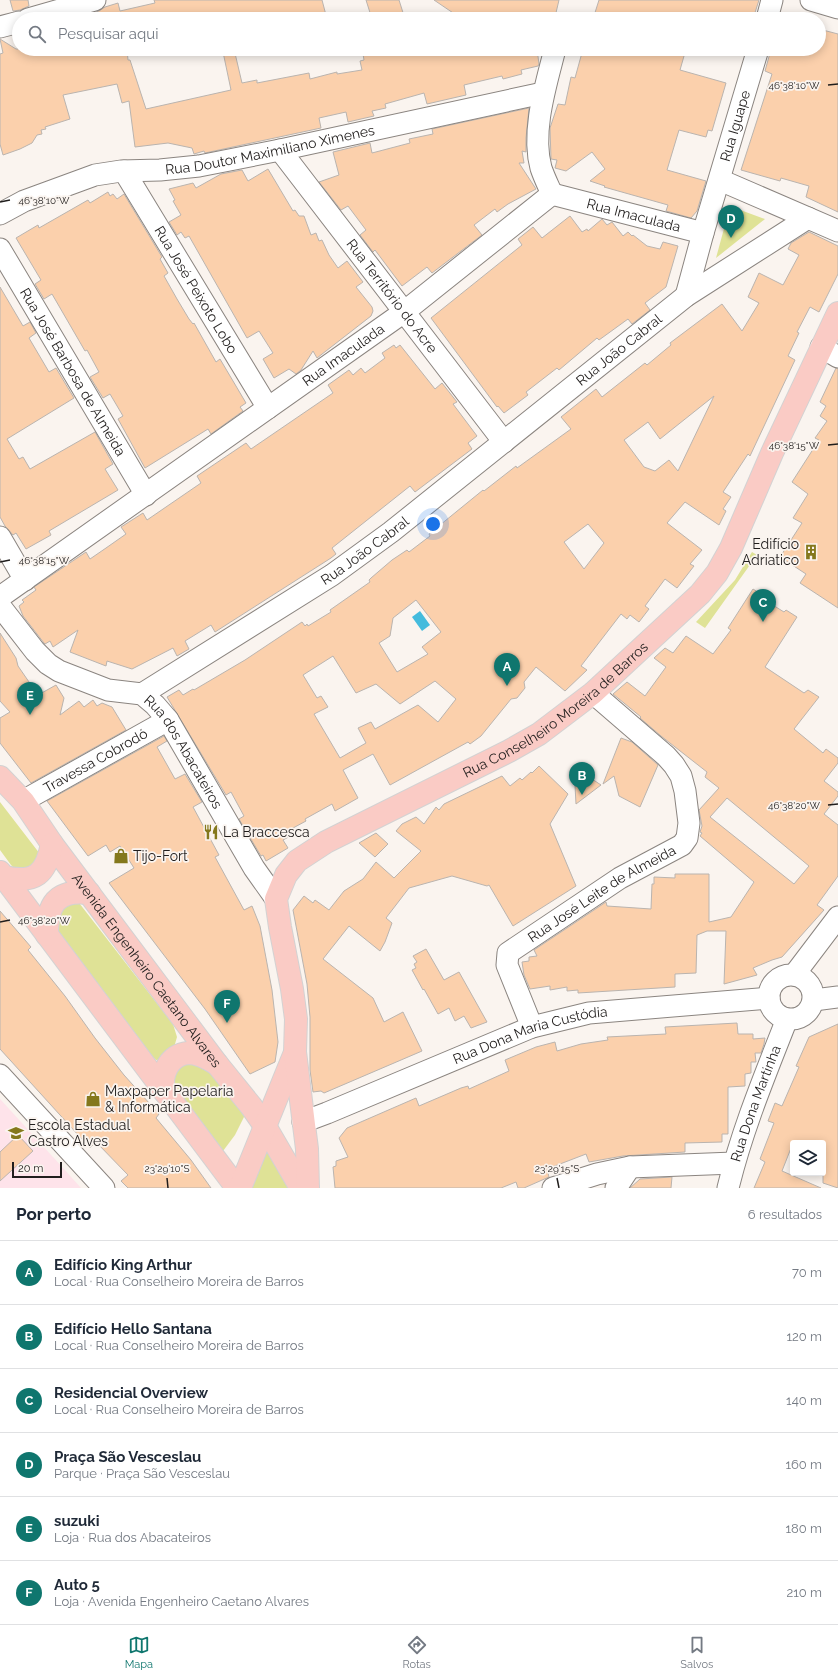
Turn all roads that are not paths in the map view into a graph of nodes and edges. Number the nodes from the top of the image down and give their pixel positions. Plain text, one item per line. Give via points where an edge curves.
1 (95, 0) edge
2 (772, 0) edge
3 (811, 0) edge
4 (838, 8) edge
5 (53, 12) edge
6 (769, 12) edge
7 (12, 24) edge
8 (0, 27) edge
9 (553, 56) edge
10 (756, 56) edge
11 (543, 93) junction
12 (280, 150) junction
13 (124, 171) junction
14 (720, 180) junction
15 (552, 194) junction
16 (0, 214) edge
17 (808, 218) junction
18 (838, 231) edge
19 (703, 233) junction
20 (0, 249) edge
21 (686, 296) junction
22 (404, 312) junction
23 (838, 313) edge
24 (830, 352) edge
25 (268, 408) junction
26 (504, 442) junction
27 (146, 495) junction
28 (0, 537) edge
29 (25, 580) junction
30 (0, 596) edge
31 (0, 606) edge
32 (593, 693) junction
33 (142, 694) junction
34 (168, 720) junction
35 (0, 777) edge
36 (23, 801) junction
37 (52, 844) junction
38 (2, 875) edge
39 (89, 893) junction
40 (276, 899) junction
41 (838, 917) edge
42 (47, 935) junction
43 (794, 975) junction
44 (838, 997) edge
45 (769, 998) junction
46 (814, 1000) junction
47 (787, 1020) junction
48 (532, 1027) junction
49 (295, 1052) junction
50 (217, 1064) junction
51 (0, 1075) edge
52 (164, 1091) junction
53 (303, 1122) junction
54 (265, 1126) junction
55 (734, 1163) junction
56 (630, 1167) junction
57 (104, 1188) edge
58 (237, 1188) edge
59 (240, 1188) edge
60 (301, 1188) edge
61 (308, 1188) edge
62 (553, 1188) edge
63 (616, 1188) edge
64 (728, 1188) edge

1 - 5 street
2 - 6 street
3 - 4 street
7 - 8 street
9 - 11 street
10 - 14 street, Rua Iguape
11 - 12 street, Rua Doutor Maximiliano Ximenes
11 - 15 street via 538,151 541,167
12 - 13 street, Rua Doutor Maximiliano Ximenes via 199,166
12 - 22 street, Rua Território do Acre
13 - 16 street, Rua Doutor Maximiliano Ximenes via 95,175 24,201
13 - 25 street, Rua José Peixoto Lobo
14 - 17 street
14 - 19 street, Rua Iguape
15 - 19 street, Rua Imaculada
15 - 22 street, Rua Imaculada
17 - 18 street
17 - 21 street, Rua João Cabral
19 - 21 street, Rua Iguape
20 - 27 street, Rua José Barbosa de Almeida
21 - 26 street, Rua João Cabral
22 - 25 street, Rua Imaculada
22 - 26 street, Rua Território do Acre
23 - 24 main road, Rua Conselheiro Moreira de Barros
24 - 32 main road, Rua Conselheiro Moreira de Barros via 772,453 717,572 700,594
25 - 27 street, Rua Imaculada
26 - 33 street, Rua João Cabral via 391,532 332,575
27 - 29 street, Rua Imaculada
28 - 29 street
29 - 30 street, Rua Imaculada
31 - 33 street, Rua dos Abacateiros via 35,651 59,671 108,690
32 - 40 main road, Rua Conselheiro Moreira de Barros via 540,734 326,842 297,861 286,875
32 - 48 street, Rua José Leite de Almeida via 674,765 681,776 685,791 689,823 687,838 672,852 620,878 508,953 507,965
33 - 34 street, Rua dos Abacateiros
34 - 36 street, Travessa Cobrodó
34 - 40 street, Rua dos Abacateiros via 254,868
35 - 36 main road, Avenida Engenheiro Caetano Alvares
36 - 37 main road, Avenida Engenheiro Caetano Alvares
37 - 38 main road via 45,868 36,876 16,880
37 - 39 main road, Avenida Engenheiro Caetano Alvares
38 - 42 main road
39 - 42 main road via 66,894 55,900 48,914
39 - 50 main road, Avenida Engenheiro Caetano Alvares
40 - 49 main road via 296,1019
41 - 43 street
42 - 52 main road
43 - 45 street via 776,981
43 - 46 street via 801,977 811,986
44 - 46 street
45 - 47 street via 774,1012
45 - 48 street, Rua Dona Maria Custódia via 589,1013
46 - 47 street via 805,1016
47 - 55 street, Rua Dona Martinha
48 - 53 street, Rua Dona Maria Custódia
49 - 53 main road
49 - 54 main road
50 - 52 main road via 195,1054 182,1055 166,1068 163,1079
50 - 54 main road, Avenida Engenheiro Caetano Alvares
51 - 57 street
52 - 58 main road
53 - 61 main road
54 - 59 main road
54 - 60 main road, Avenida Engenheiro Caetano Alvares
55 - 56 street
55 - 64 street, Rua Dona Martinha
56 - 62 street
56 - 63 street

